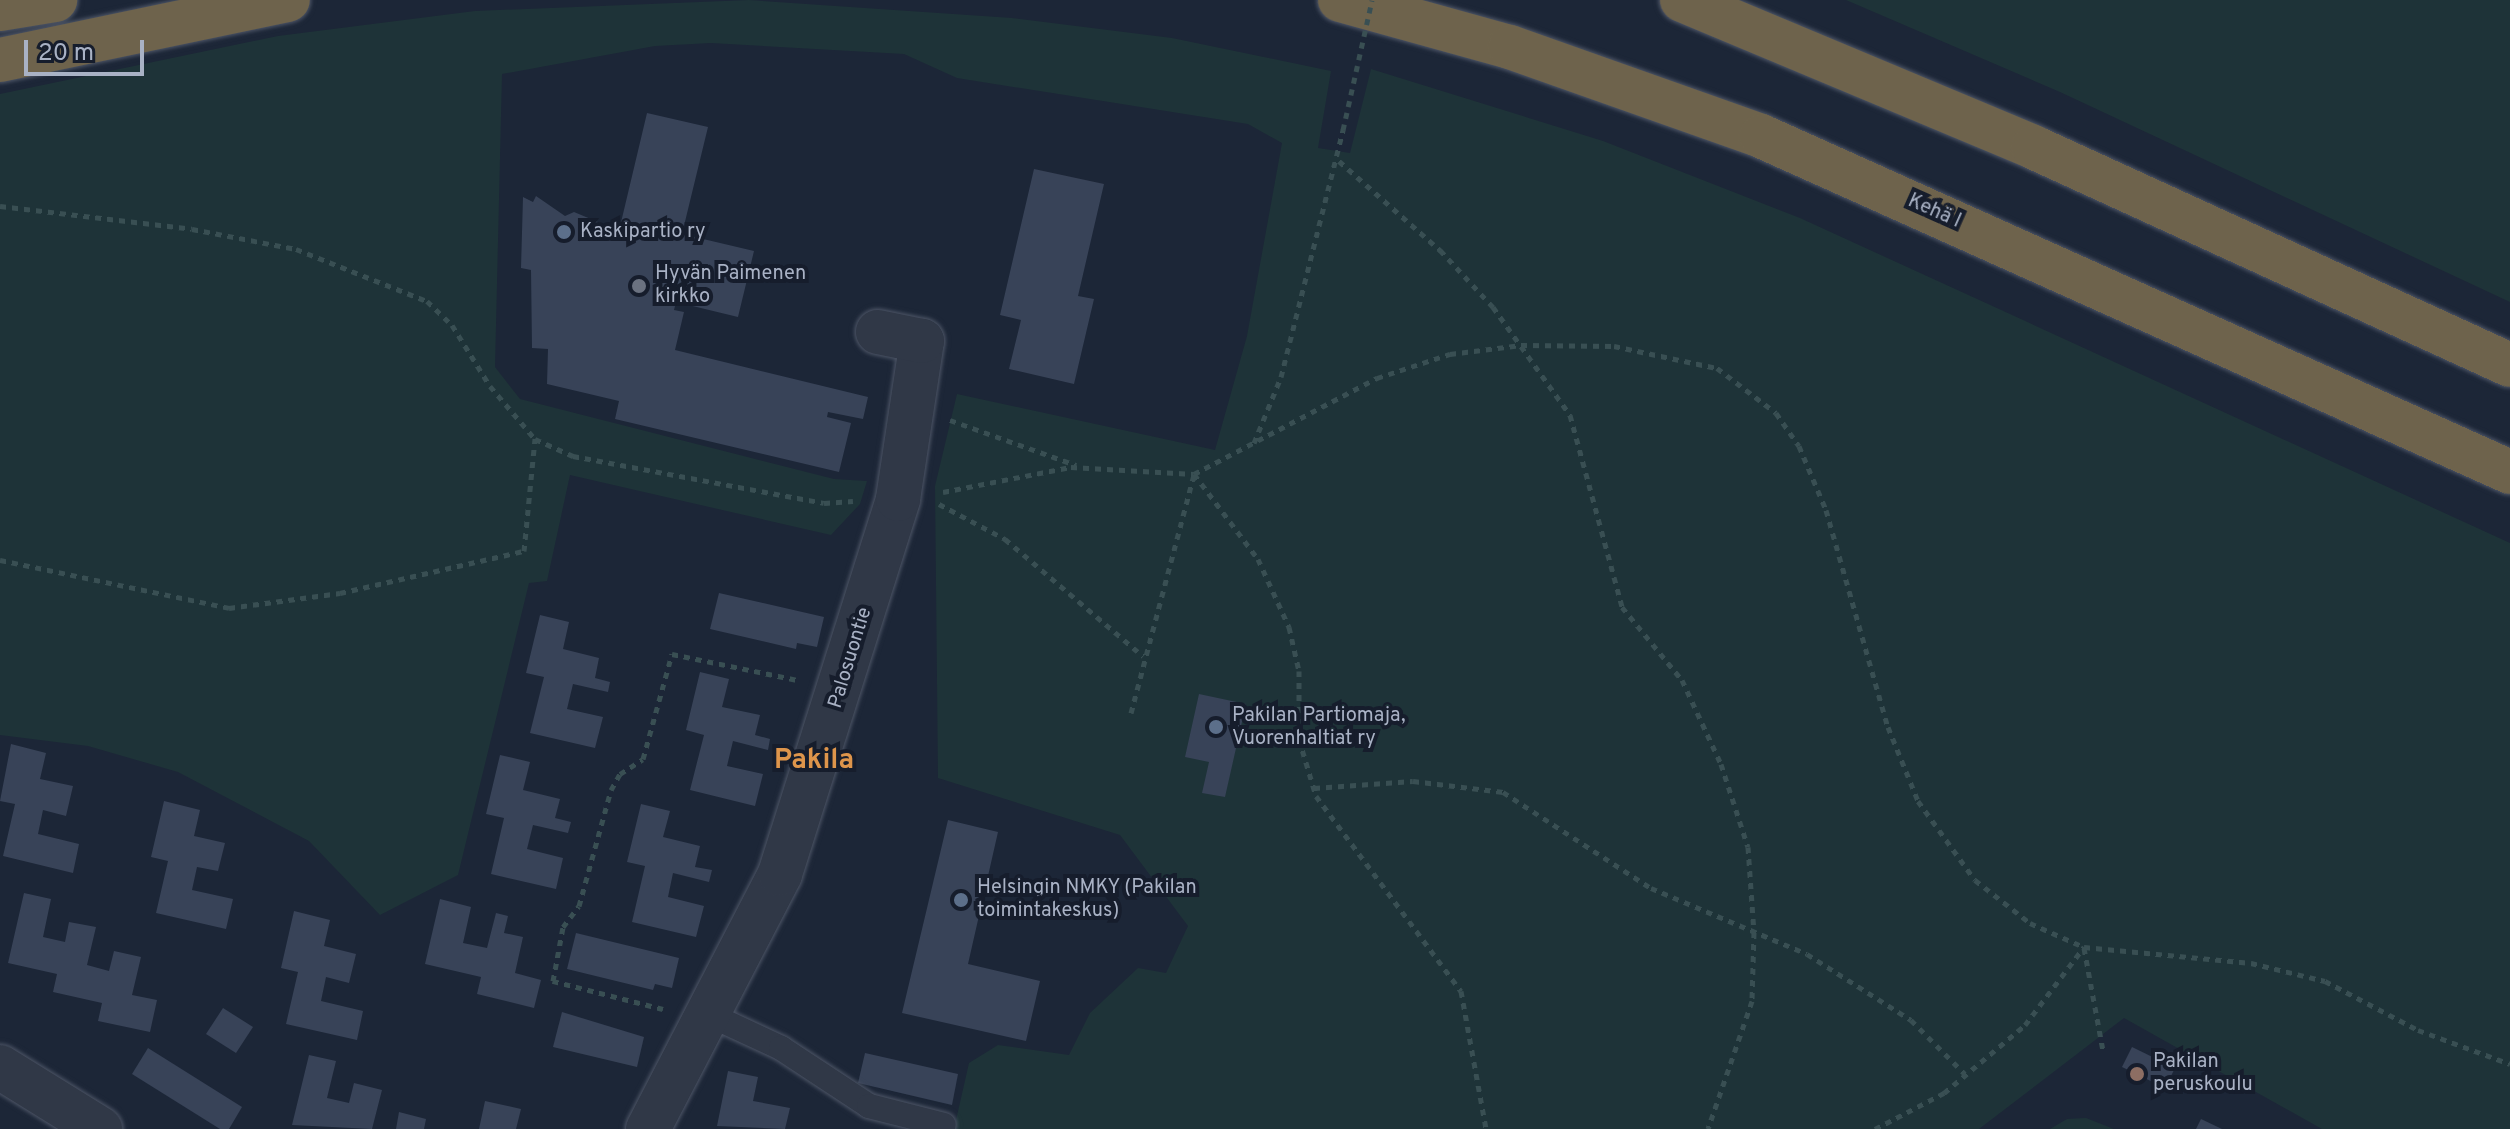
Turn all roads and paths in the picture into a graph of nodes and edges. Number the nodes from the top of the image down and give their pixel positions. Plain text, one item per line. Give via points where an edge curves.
1 (55, 0) edge
2 (288, 0) edge
3 (1340, 0) edge
4 (1372, 0) edge
5 (1682, 0) edge
6 (0, 9) edge
7 (0, 60) edge
8 (1339, 161) junction
9 (0, 206) edge
10 (878, 332) dead end
11 (1521, 345) junction
12 (2510, 365) edge
13 (911, 409) junction
14 (535, 439) junction
15 (1254, 443) junction
16 (1084, 468) junction
17 (2510, 472) edge
18 (1194, 474) junction
19 (910, 497) junction
20 (0, 560) edge
21 (1143, 656) junction
22 (841, 690) junction
23 (1131, 713) dead end
24 (1314, 788) junction
25 (1754, 932) junction
26 (2084, 947) junction
27 (706, 1017) junction
28 (2103, 1051) dead end
29 (2510, 1064) edge
30 (0, 1067) edge
31 (1965, 1074) junction
32 (944, 1125) dead end
33 (100, 1129) edge
34 (648, 1129) edge
35 (1486, 1129) edge
36 (1708, 1129) edge
37 (1875, 1129) edge

1 - 6 highway
2 - 7 highway
3 - 17 highway, Kehä I via 1510,47 1761,136
4 - 8 path, bridge
5 - 12 highway via 2033,147
8 - 11 path via 1440,250
8 - 15 path via 1281,377
9 - 14 path via 192,229 296,249 402,287 452,325 490,386
10 - 13 street, Palosuontie via 922,341
11 - 15 path via 1450,354 1377,378
11 - 25 path via 1570,415 1622,607 1682,680 1721,764 1748,847
11 - 26 path via 1614,346 1668,354 1717,368 1776,413 1799,446 1826,510 1888,727 1918,801 1975,880 2030,923
13 - 16 path via 994,433
13 - 19 street, Palosuontie
14 - 19 path via 573,456 824,503
14 - 20 path via 524,551 355,589 229,608
15 - 18 path
16 - 18 path
16 - 19 path
18 - 21 path
18 - 24 path via 1258,559 1289,627 1299,671 1299,739
19 - 21 path via 1005,539
19 - 22 street, Palosuontie
21 - 23 path
22 - 27 street, Palosuontie via 780,874
22 - 27 path via 672,654 643,759 620,774 611,790 579,906 563,927 553,981
24 - 25 path via 1413,781 1503,792 1651,888
24 - 35 path via 1461,991
25 - 31 path via 1807,954 1911,1020
25 - 36 path via 1752,1001
26 - 28 path
26 - 29 path via 2184,953 2325,981 2418,1030
26 - 31 path via 2025,1025
27 - 32 lane via 781,1048 869,1106
27 - 34 street, Palosuontie
30 - 33 street
31 - 37 path via 1944,1093

